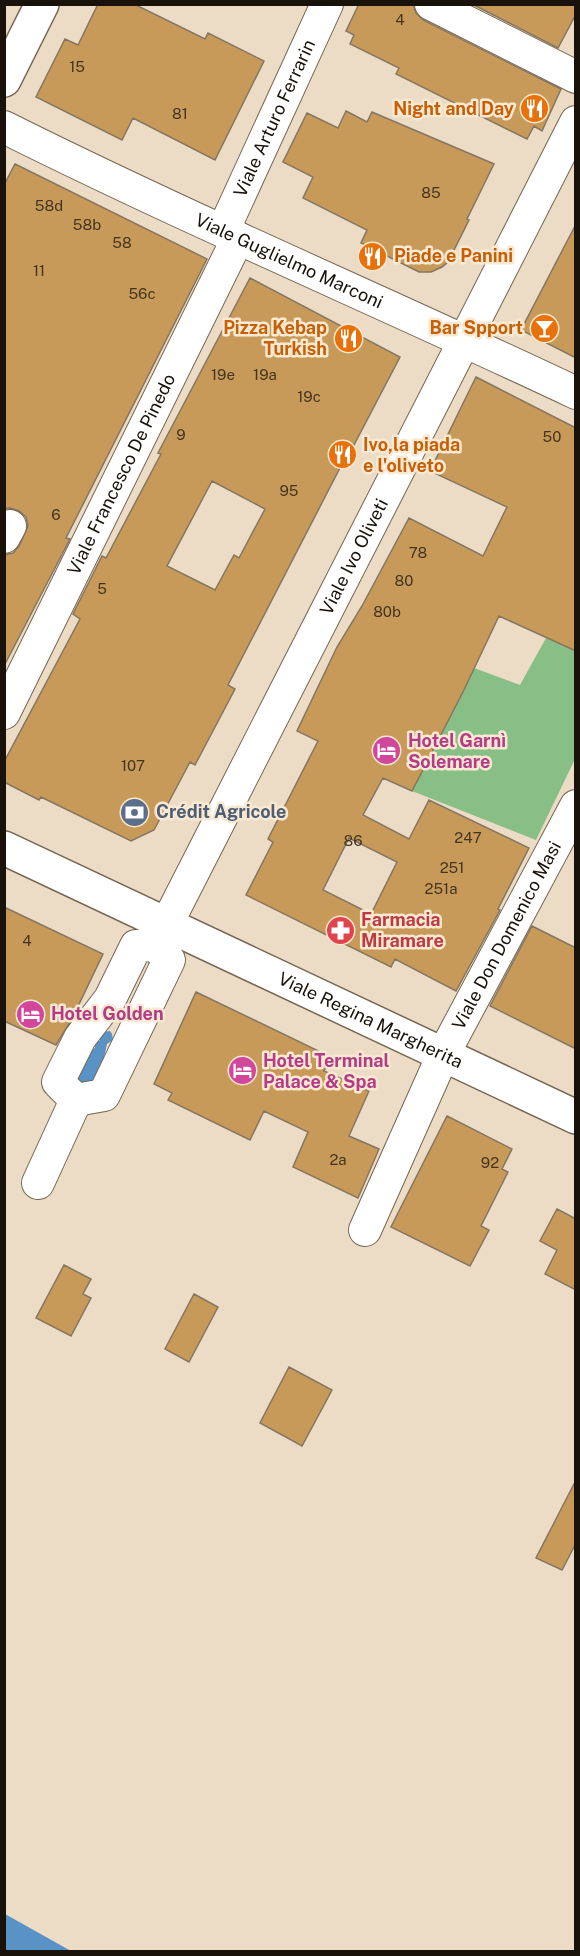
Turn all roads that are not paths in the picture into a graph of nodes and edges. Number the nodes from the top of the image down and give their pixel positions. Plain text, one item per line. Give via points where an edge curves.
1 (42, 4) edge
2 (327, 4) edge
3 (431, 4) edge
4 (576, 77) edge
5 (4, 80) edge
6 (576, 122) edge
7 (4, 127) edge
8 (230, 234) junction
9 (465, 340) junction
10 (576, 393) edge
11 (4, 713) edge
12 (576, 806) edge
13 (4, 848) edge
14 (160, 935) junction
15 (117, 985) junction
16 (149, 998) junction
17 (443, 1055) junction
18 (76, 1100) junction
19 (576, 1117) edge
20 (38, 1182) dead end
21 (364, 1230) dead end

1 - 5 street
2 - 8 street, Viale Arturo Ferrarin
3 - 4 street
6 - 9 street, Viale Ivo Oliveti
7 - 8 street, Viale Guglielmo Marconi
8 - 9 street, Viale Guglielmo Marconi
8 - 11 street, Viale Francesco De Pinedo
9 - 10 street, Viale Guglielmo Marconi
9 - 14 street, Viale Ivo Oliveti
12 - 17 street, Viale Don Domenico Masi
13 - 14 street, Viale Regina Margherita
14 - 15 street via 136,946
14 - 16 street via 169,960
14 - 17 street, Viale Regina Margherita
15 - 16 street via 116,1005 124,1010 133,1010
15 - 18 street via 80,1038 58,1082
16 - 18 street via 104,1095
17 - 19 street, Viale Regina Margherita
17 - 21 street, Viale Don Domenico Masi
18 - 20 street

